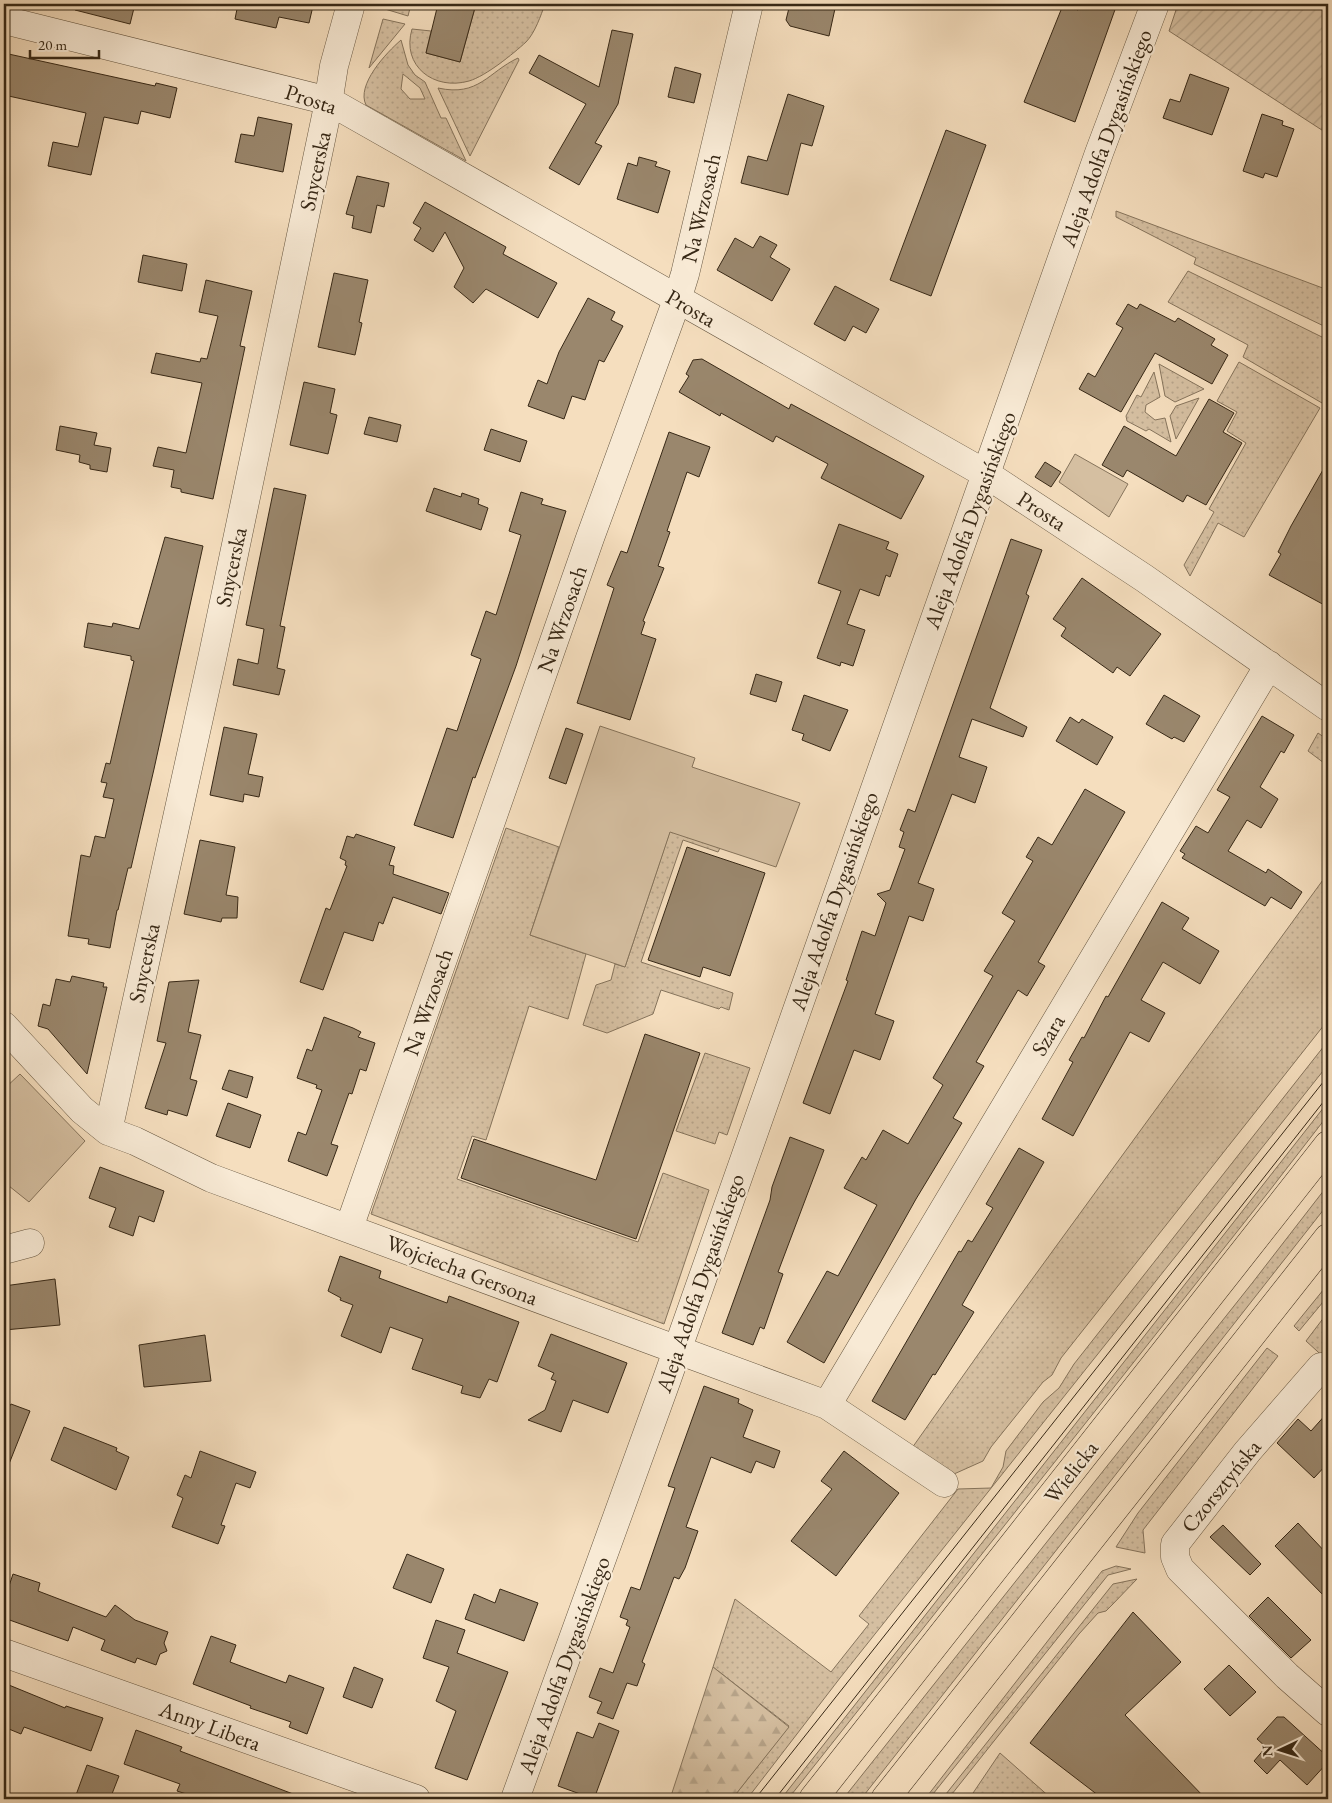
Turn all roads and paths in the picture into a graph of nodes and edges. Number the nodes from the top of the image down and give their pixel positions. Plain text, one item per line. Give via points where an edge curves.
1 (351, 4) edge
2 (749, 4) edge
3 (1155, 4) edge
4 (4, 20) edge
5 (329, 101) junction
6 (677, 300) junction
7 (986, 474) junction
8 (1269, 665) junction
9 (1328, 708) edge
10 (4, 1026) edge
11 (108, 1131) junction
12 (1328, 1145) edge
13 (349, 1228) junction
14 (1328, 1238) edge
15 (30, 1243) dead end
16 (4, 1250) edge
17 (676, 1351) junction
18 (1325, 1371) edge
19 (827, 1406) junction
20 (944, 1483) dead end
21 (4, 1653) edge
22 (1328, 1712) edge
23 (416, 1799) edge
24 (515, 1799) edge
25 (813, 1799) edge
26 (885, 1799) edge

1 - 5 street, Snycerska via 334,66
2 - 6 street, Na Wrzosach
3 - 7 street, Aleja Adolfa Dygasińskiego
4 - 5 street, Prosta
5 - 6 street, Prosta
5 - 11 street, Snycerska via 214,650
6 - 7 street, Prosta
6 - 13 street, Na Wrzosach
7 - 8 street, Prosta
7 - 17 street, Aleja Adolfa Dygasińskiego
8 - 9 street, Prosta
8 - 19 street, Szara
10 - 11 street, Wojciecha Gersona via 82,1110
11 - 13 street, Wojciecha Gersona via 210,1178
12 - 25 main road, Wielicka
13 - 17 street, Wojciecha Gersona
14 - 26 main road
15 - 16 street
17 - 19 street, Wojciecha Gersona
17 - 24 street, Aleja Adolfa Dygasińskiego
18 - 22 street, Czorsztyńska via 1247,1452 1175,1544 1180,1569
19 - 20 street, Wojciecha Gersona
21 - 23 street, Anny Libera

